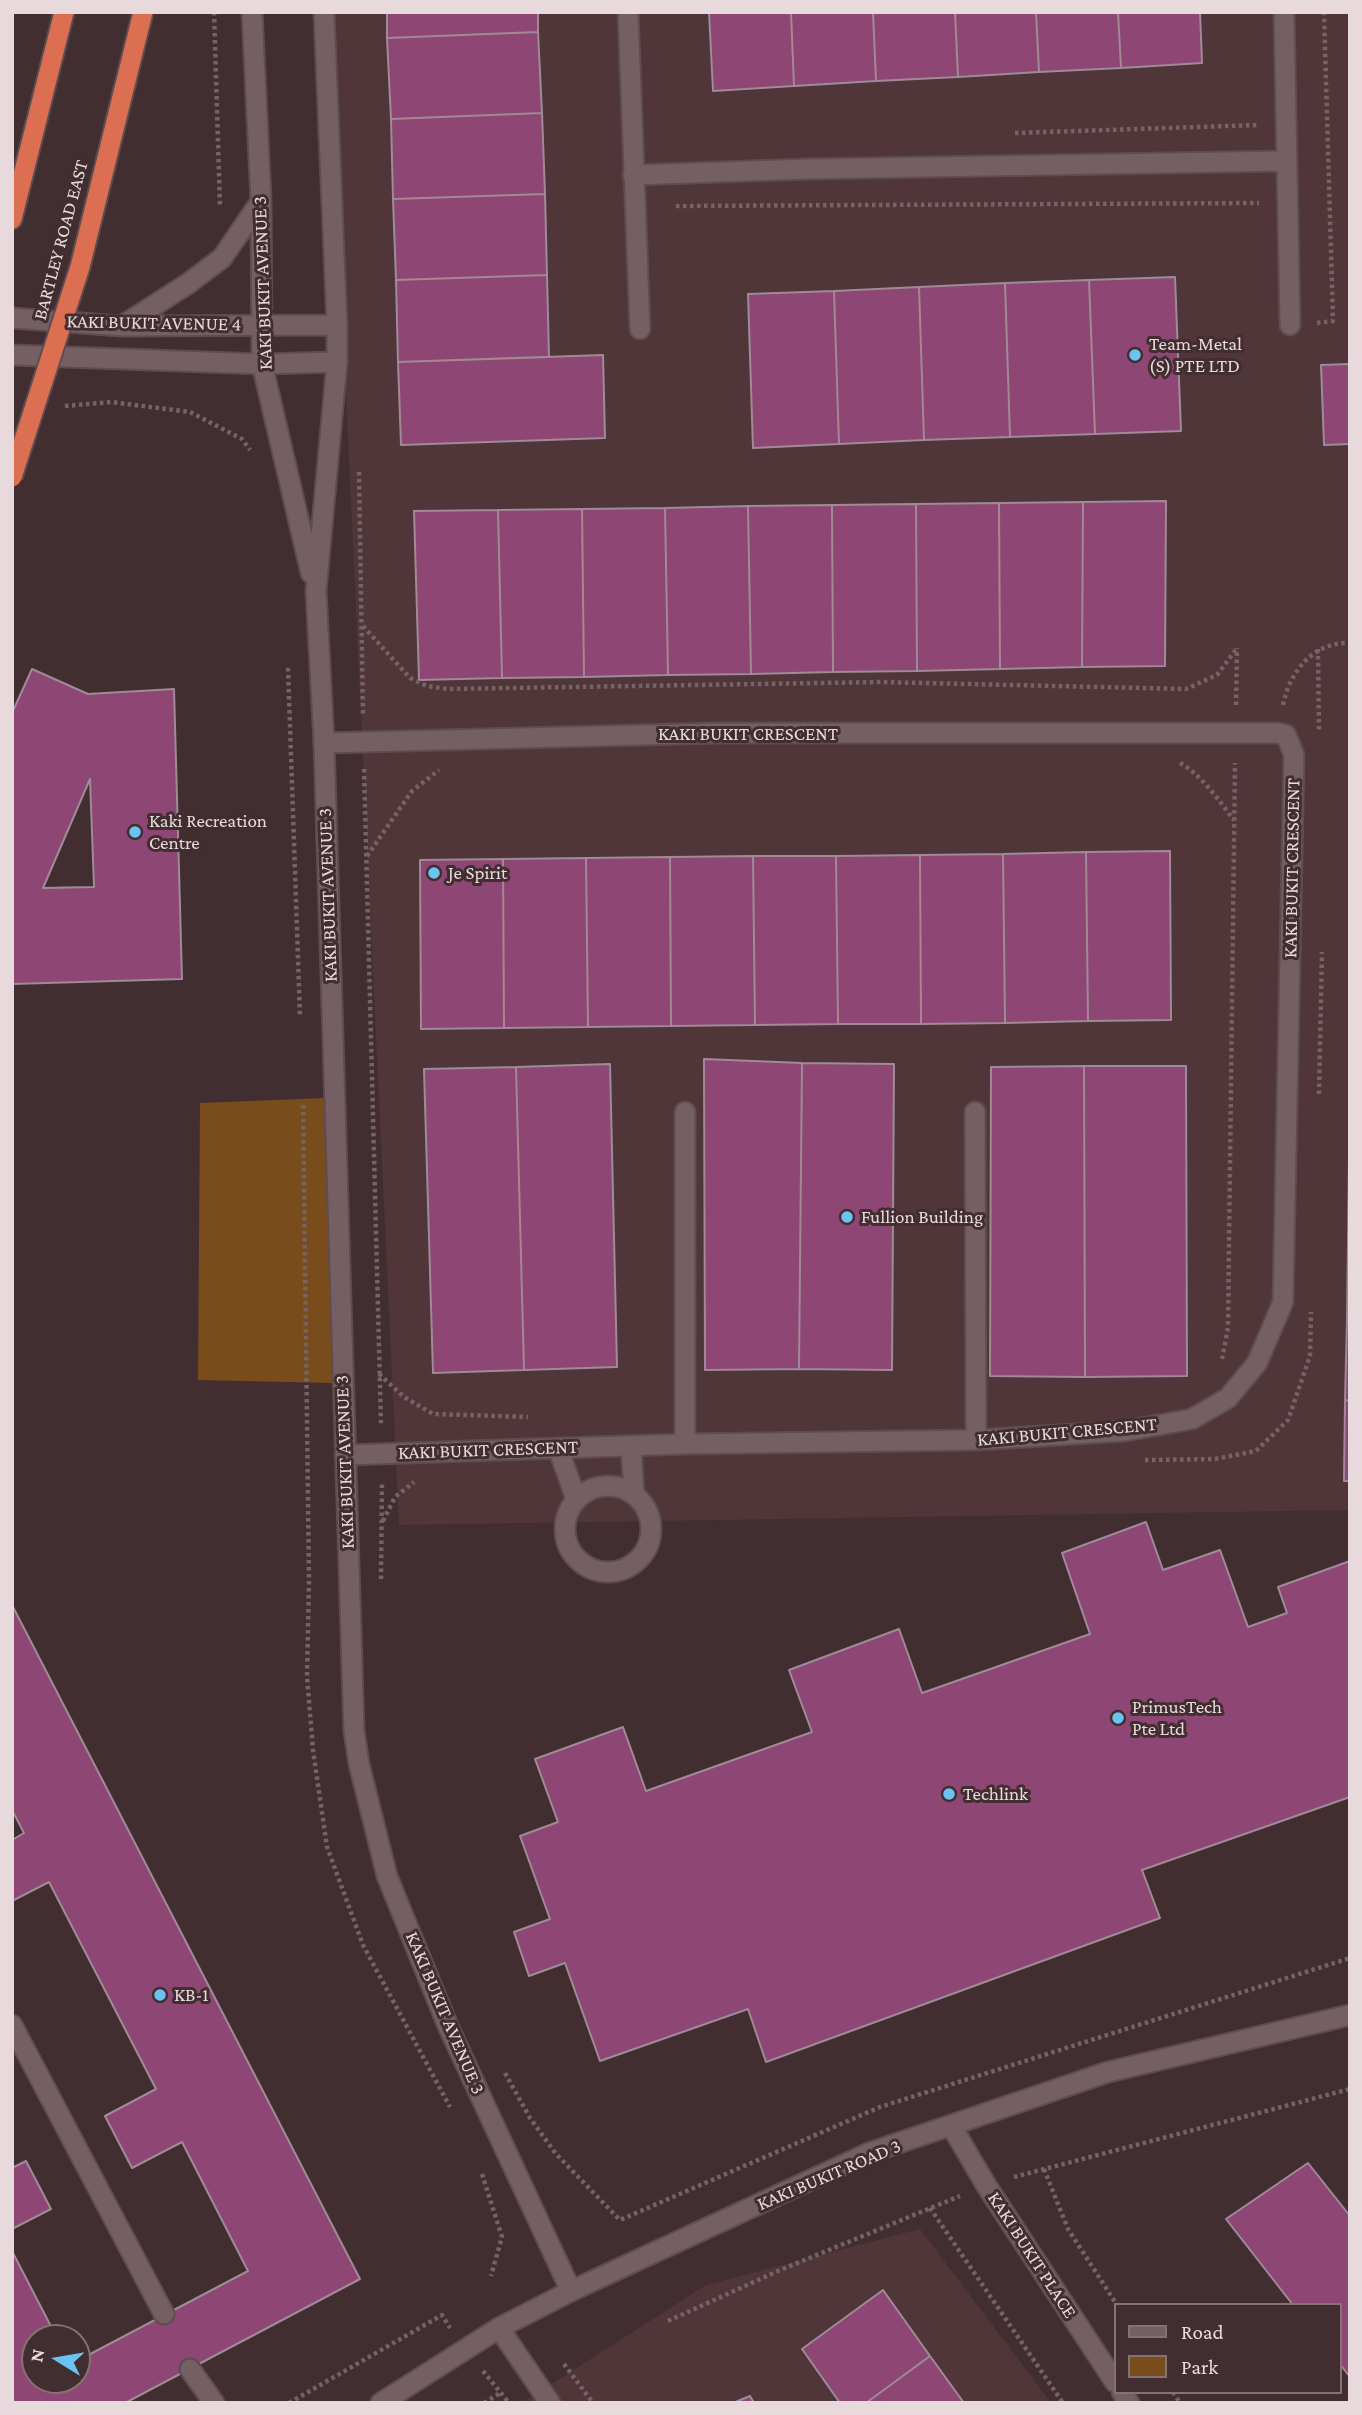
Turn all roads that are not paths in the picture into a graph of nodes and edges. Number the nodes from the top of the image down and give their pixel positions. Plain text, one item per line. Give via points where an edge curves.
1 (64, 12) edge
2 (143, 12) edge
3 (252, 12) edge
4 (324, 12) edge
5 (628, 12) edge
6 (1284, 12) edge
7 (1286, 161) junction
8 (633, 175) junction
9 (261, 200) junction
10 (12, 219) edge
11 (12, 318) edge
12 (262, 325) junction
13 (337, 325) junction
14 (121, 326) junction
15 (1290, 326) road end
16 (639, 329) dead end
17 (12, 355) edge
18 (337, 362) junction
19 (262, 364) junction
20 (12, 477) edge
21 (316, 591) junction
22 (324, 743) junction
23 (685, 1112) dead end
24 (975, 1112) dead end
25 (975, 1440) junction
26 (685, 1444) junction
27 (631, 1446) junction
28 (558, 1448) junction
29 (345, 1455) junction
30 (634, 1494) junction
31 (576, 1499) junction
32 (1350, 2015) edge
33 (12, 2025) edge
34 (952, 2127) junction
35 (571, 2291) junction
36 (164, 2314) dead end
37 (499, 2328) junction
38 (190, 2369) dead end
39 (1114, 2380) edge
40 (214, 2403) edge
41 (381, 2403) edge
42 (550, 2403) edge

1 - 10 highway
2 - 20 highway, BARTLEY ROAD EAST, bridge via 80,267
3 - 9 street, KAKI BUKIT AVENUE 3
4 - 13 street, KAKI BUKIT AVENUE 3
5 - 8 street
6 - 7 street
7 - 8 street
7 - 15 street
8 - 16 street
9 - 12 street, KAKI BUKIT AVENUE 3
9 - 14 street via 222,258
11 - 14 street, KAKI BUKIT AVENUE 4
12 - 13 street, KAKI BUKIT AVENUE 4
12 - 14 street, KAKI BUKIT AVENUE 4
12 - 19 street, KAKI BUKIT AVENUE 3
13 - 18 street, KAKI BUKIT AVENUE 3
17 - 19 street, KAKI BUKIT AVENUE 4
18 - 19 street, KAKI BUKIT AVENUE 4
18 - 21 street, KAKI BUKIT AVENUE 3
19 - 21 street, KAKI BUKIT AVENUE 3
21 - 22 street, KAKI BUKIT AVENUE 3
22 - 25 street, KAKI BUKIT CRESCENT via 718,733 1286,735 1294,755 1283,1302 1257,1363 1228,1398 1192,1419 1125,1431
22 - 29 street, KAKI BUKIT AVENUE 3
23 - 26 street
24 - 25 street
25 - 26 street, KAKI BUKIT CRESCENT
26 - 27 street, KAKI BUKIT CRESCENT
27 - 28 street, KAKI BUKIT CRESCENT
27 - 30 street
28 - 29 street, KAKI BUKIT CRESCENT
28 - 31 street
29 - 35 street, KAKI BUKIT AVENUE 3 via 354,1731 387,1876 448,2026
30 - 31 street via 615,1486 594,1487
30 - 31 street via 649,1512 651,1535 642,1557 623,1571 600,1573 579,1562 566,1543 565,1520
32 - 34 street, KAKI BUKIT ROAD 3 via 1108,2072
33 - 36 street
34 - 35 street, KAKI BUKIT ROAD 3 via 869,2154
34 - 39 street, KAKI BUKIT PLACE
35 - 37 street, KAKI BUKIT ROAD 3
37 - 41 street, KAKI BUKIT ROAD 3
37 - 42 street
38 - 40 street

